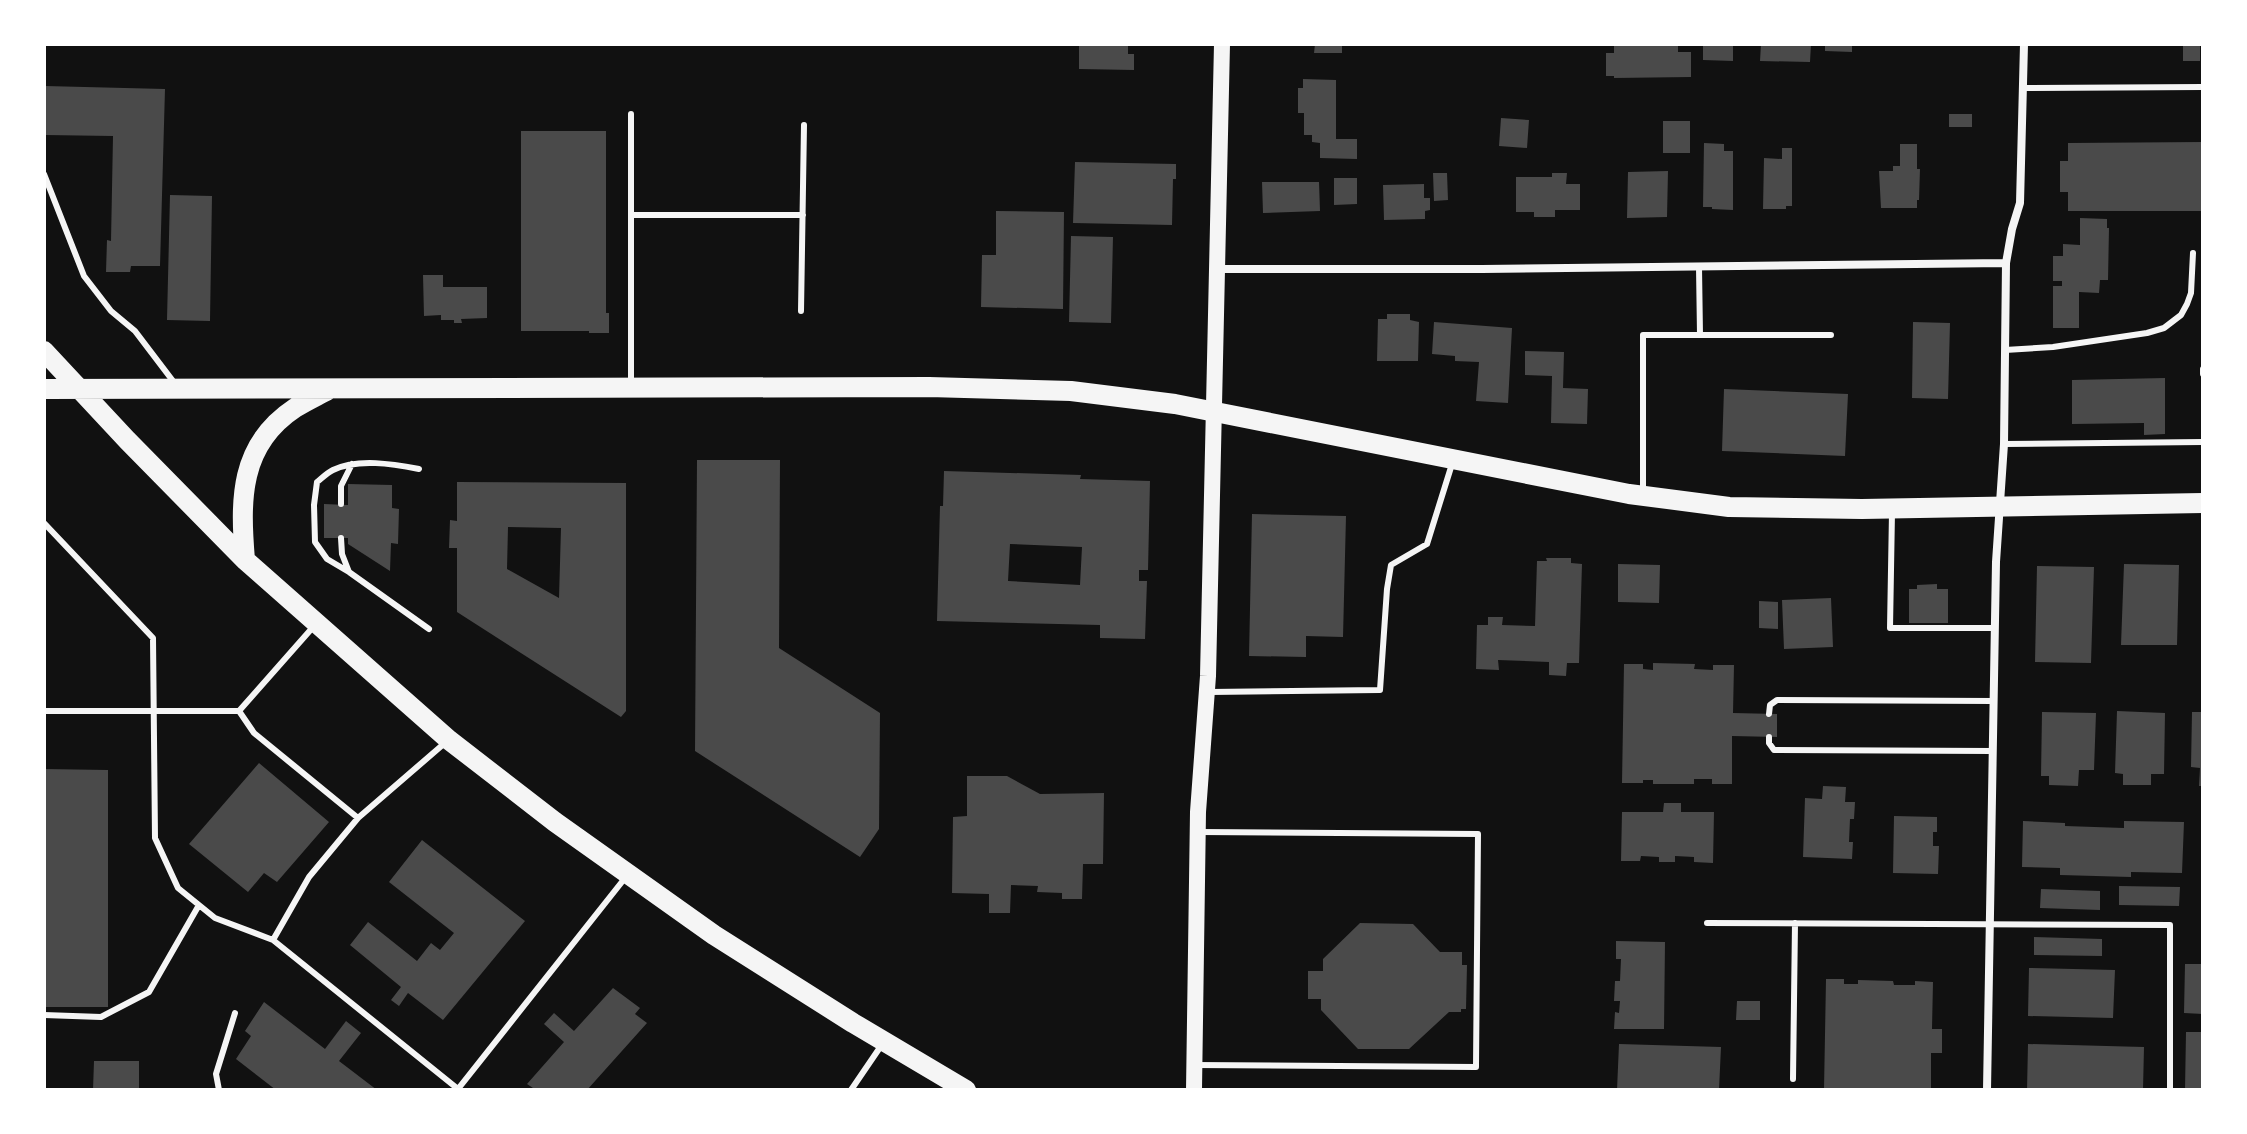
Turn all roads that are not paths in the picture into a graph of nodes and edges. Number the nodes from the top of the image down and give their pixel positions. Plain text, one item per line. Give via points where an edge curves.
1 (1222, 44) edge
2 (2024, 44) edge
3 (2203, 87) edge
4 (2023, 88) junction
5 (631, 114) dead end
6 (804, 125) dead end
7 (44, 174) edge
8 (631, 215) junction
9 (803, 215) junction
10 (2193, 253) dead end
11 (2006, 263) junction
12 (1699, 267) junction
13 (1217, 269) junction
14 (801, 311) dead end
15 (1700, 335) junction
16 (1831, 335) dead end
17 (2005, 350) junction
18 (44, 351) edge
19 (331, 388) junction
20 (631, 388) junction
21 (44, 389) edge
22 (80, 389) junction
23 (179, 389) junction
24 (1214, 412) junction
25 (2203, 442) edge
26 (2004, 444) junction
27 (1454, 460) junction
28 (352, 464) junction
29 (419, 469) dead end
30 (1643, 496) junction
31 (2203, 503) edge
32 (341, 504) dead end
33 (2001, 506) junction
34 (1892, 508) junction
35 (44, 523) edge
36 (341, 538) dead end
37 (245, 560) junction
38 (349, 572) junction
39 (316, 624) junction
40 (1995, 628) junction
41 (429, 629) dead end
42 (1207, 692) junction
43 (1994, 701) junction
44 (44, 711) edge
45 (153, 711) junction
46 (239, 711) junction
47 (1769, 714) dead end
48 (1769, 737) dead end
49 (449, 740) junction
50 (1993, 751) junction
51 (358, 818) junction
52 (1198, 832) junction
53 (627, 875) junction
54 (199, 905) junction
55 (1707, 923) dead end
56 (1795, 923) junction
57 (1990, 924) junction
58 (273, 940) junction
59 (235, 1013) dead end
60 (44, 1015) edge
61 (884, 1042) junction
62 (1194, 1065) junction
63 (1793, 1079) dead end
64 (219, 1090) edge
65 (458, 1090) edge
66 (851, 1090) edge
67 (966, 1090) edge
68 (1194, 1090) edge
69 (1987, 1090) edge
70 (2170, 1090) edge

1 - 13 main road
2 - 4 street
3 - 4 lane
4 - 11 street via 2020,203
5 - 8 lane
6 - 9 lane
7 - 23 lane via 84,276
8 - 9 lane
8 - 20 lane
9 - 14 lane
10 - 17 lane via 2187,304 2164,328
11 - 12 street
11 - 17 street
12 - 13 street
12 - 15 lane
13 - 24 main road
15 - 16 lane
15 - 30 lane via 1643,335
17 - 26 street
18 - 22 main road
19 - 20 main road
19 - 23 main road
19 - 37 main road via 280,420 259,446 243,491
20 - 24 main road via 1017,389 1122,396
21 - 22 main road
22 - 23 main road
22 - 37 main road
24 - 27 main road
24 - 42 main road
25 - 26 lane
26 - 33 street
27 - 30 main road
27 - 42 lane via 1427,544 1391,565 1380,690
28 - 29 lane
28 - 32 lane via 341,486
28 - 38 lane via 317,482 314,505 315,542 327,559
30 - 34 main road via 1753,508
31 - 33 main road
33 - 34 main road
33 - 40 street
34 - 40 lane via 1890,628
35 - 45 lane via 153,638
36 - 38 lane
37 - 39 main road
38 - 41 lane
39 - 46 lane
39 - 49 main road
40 - 43 street
42 - 52 main road
43 - 47 lane via 1777,700
43 - 50 street
44 - 45 lane
45 - 46 lane
45 - 54 lane via 155,838 178,888
46 - 51 lane via 254,733
48 - 50 lane via 1774,750
49 - 51 lane
49 - 53 main road
50 - 57 street
51 - 58 lane via 309,877
52 - 62 main road
52 - 62 lane via 1478,834 1476,1067
53 - 61 main road
53 - 65 lane
54 - 58 lane via 215,918
54 - 60 lane via 149,992 101,1017
55 - 56 lane
56 - 57 lane
56 - 63 lane
57 - 69 street
57 - 70 lane via 2170,925
58 - 65 lane
59 - 64 lane via 216,1074
61 - 66 lane
61 - 67 main road
62 - 68 main road

